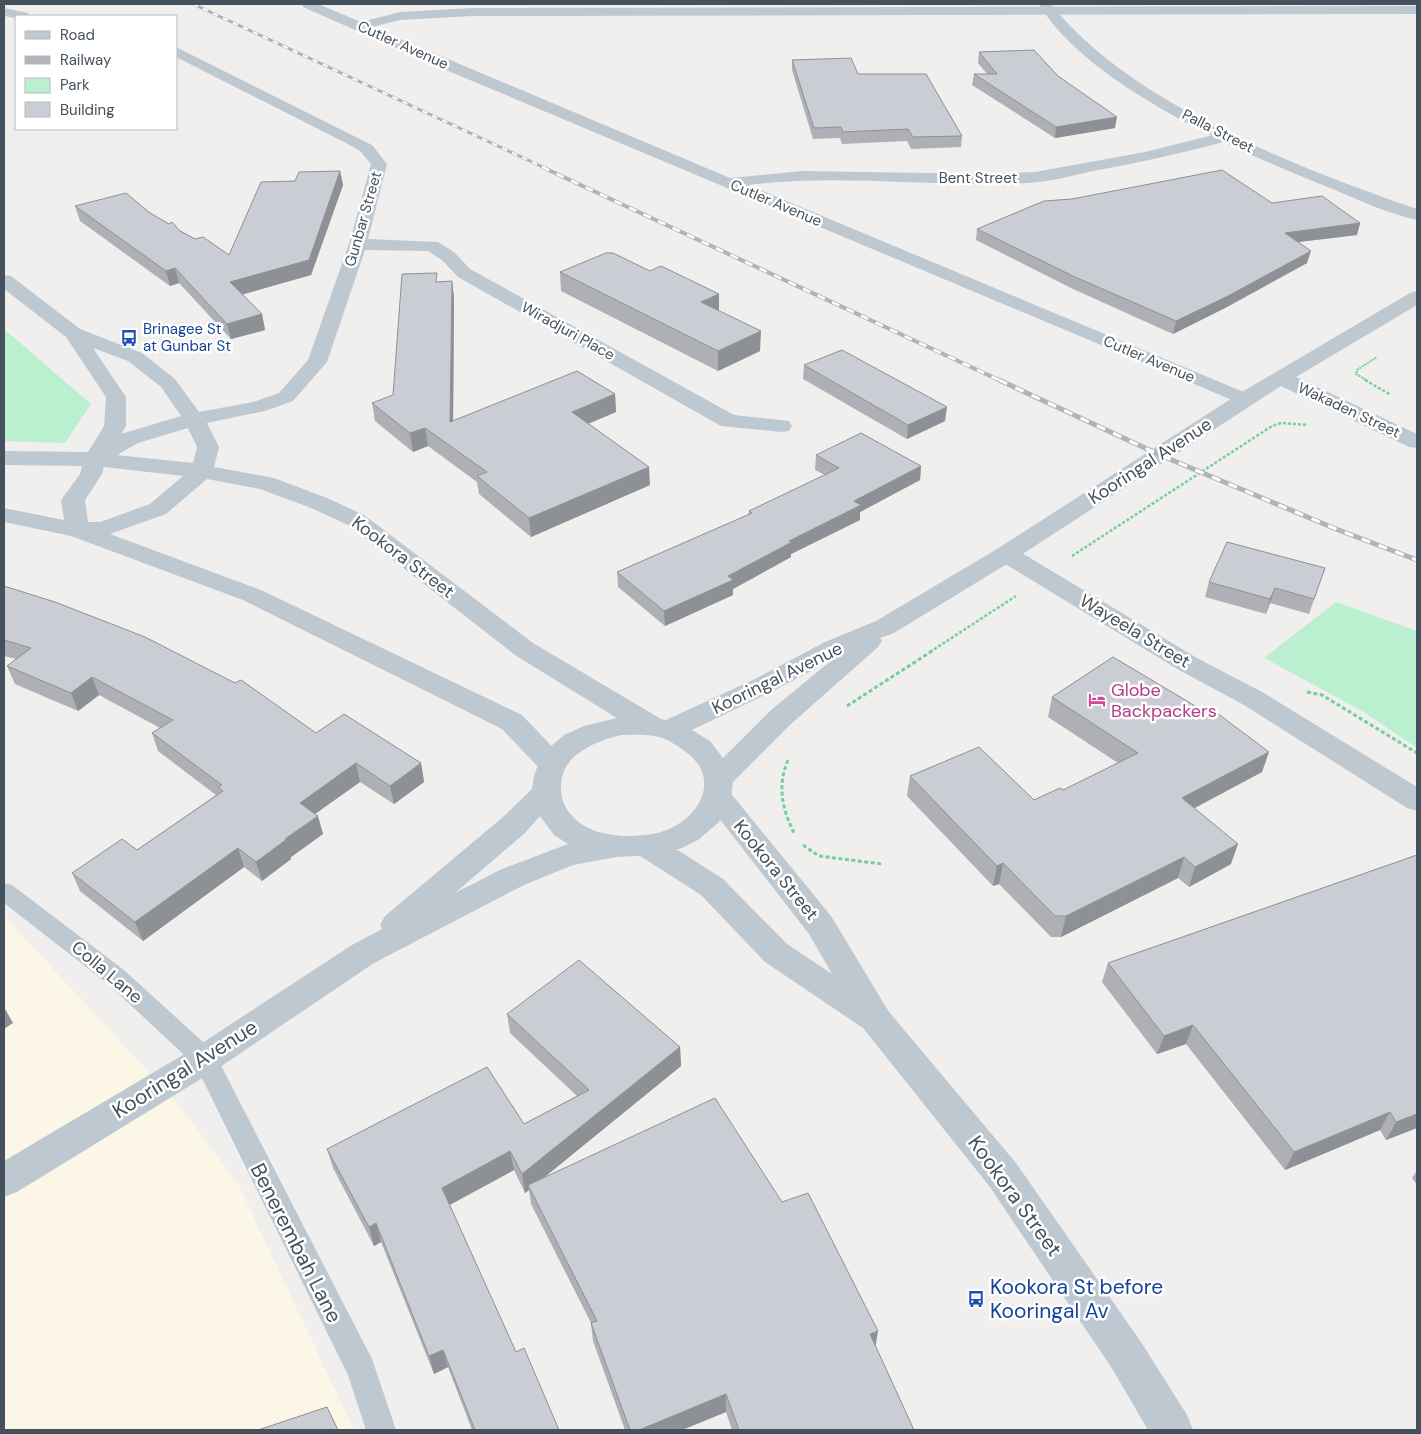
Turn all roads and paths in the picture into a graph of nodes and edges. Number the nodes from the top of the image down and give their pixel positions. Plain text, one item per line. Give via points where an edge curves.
1 (308, 4) edge
2 (1048, 7) edge
3 (1417, 10) edge
4 (4, 12) edge
5 (18, 15) edge
6 (362, 26) junction
7 (178, 52) edge
8 (1225, 137) junction
9 (728, 183) junction
10 (1417, 215) edge
11 (358, 244) junction
12 (4, 280) edge
13 (1417, 297) edge
14 (73, 333) junction
15 (1281, 378) junction
16 (1244, 399) junction
17 (194, 419) junction
18 (781, 426) dead end
19 (1417, 442) edge
20 (4, 458) edge
21 (95, 459) junction
22 (202, 471) junction
23 (4, 515) edge
24 (77, 530) junction
25 (1006, 554) junction
26 (885, 627) junction
27 (660, 728) junction
28 (552, 764) junction
29 (719, 788) junction
30 (545, 794) junction
31 (1417, 801) edge
32 (648, 846) junction
33 (615, 847) junction
34 (4, 891) edge
35 (363, 954) junction
36 (877, 1022) junction
37 (205, 1059) junction
38 (4, 1180) edge
39 (381, 1430) edge
40 (1172, 1430) edge

1 - 6 street, Cutler Avenue
2 - 3 street
2 - 6 street via 453,12 400,16
2 - 8 street, Palla Street via 1063,28 1102,63 1150,95
4 - 5 street
6 - 9 street, Cutler Avenue via 451,67
7 - 11 street, Gunbar Street via 366,148 379,164
8 - 9 street, Bent Street via 1171,152 1028,178 818,175 765,176
8 - 10 street, Palla Street via 1340,187
9 - 16 street, Cutler Avenue
11 - 17 street, Gunbar Street via 317,362 307,375 286,397 258,407
11 - 18 street, Wiradjuri Place via 432,246 448,256 464,273 730,421
12 - 14 street
13 - 15 street, Kooringal Avenue
14 - 17 street via 135,356 168,384
14 - 21 street via 116,397 115,426
15 - 16 street, Kooringal Avenue
15 - 19 street, Wakaden Street
16 - 25 street, Kooringal Avenue
17 - 21 street, Gunbar Street via 130,438
17 - 22 street via 208,447
20 - 21 street, Kookora Street
21 - 22 street, Kookora Street
21 - 24 street via 91,474 73,500
22 - 24 street via 158,509 103,529
22 - 27 street, Kookora Street via 266,483 356,520 524,649
23 - 24 street
24 - 28 street via 252,594 512,722
25 - 26 street, Kooringal Avenue
25 - 31 street, Wayeela Street via 1188,664 1254,699
26 - 27 street, Kooringal Avenue via 834,648 764,685
26 - 29 street, Kooringal Avenue via 781,717
27 - 28 street via 621,726 593,733 569,746
27 - 29 street via 694,741 712,759
28 - 30 street via 546,778
29 - 32 street via 708,814 694,828 673,839
29 - 36 street, Kookora Street via 820,925
30 - 33 street via 551,812 566,828 588,840
30 - 35 street, Kooringal Avenue via 514,825
32 - 33 street
32 - 36 street, Kookora Street via 712,888 776,953
33 - 35 street, Kooringal Avenue via 568,855 513,877
34 - 37 lane, Colla Lane via 116,977
35 - 37 street, Kooringal Avenue
36 - 40 street, Kookora Street via 1003,1176 1127,1356
37 - 38 street, Kooringal Avenue
37 - 39 lane, Benerembah Lane via 361,1370

